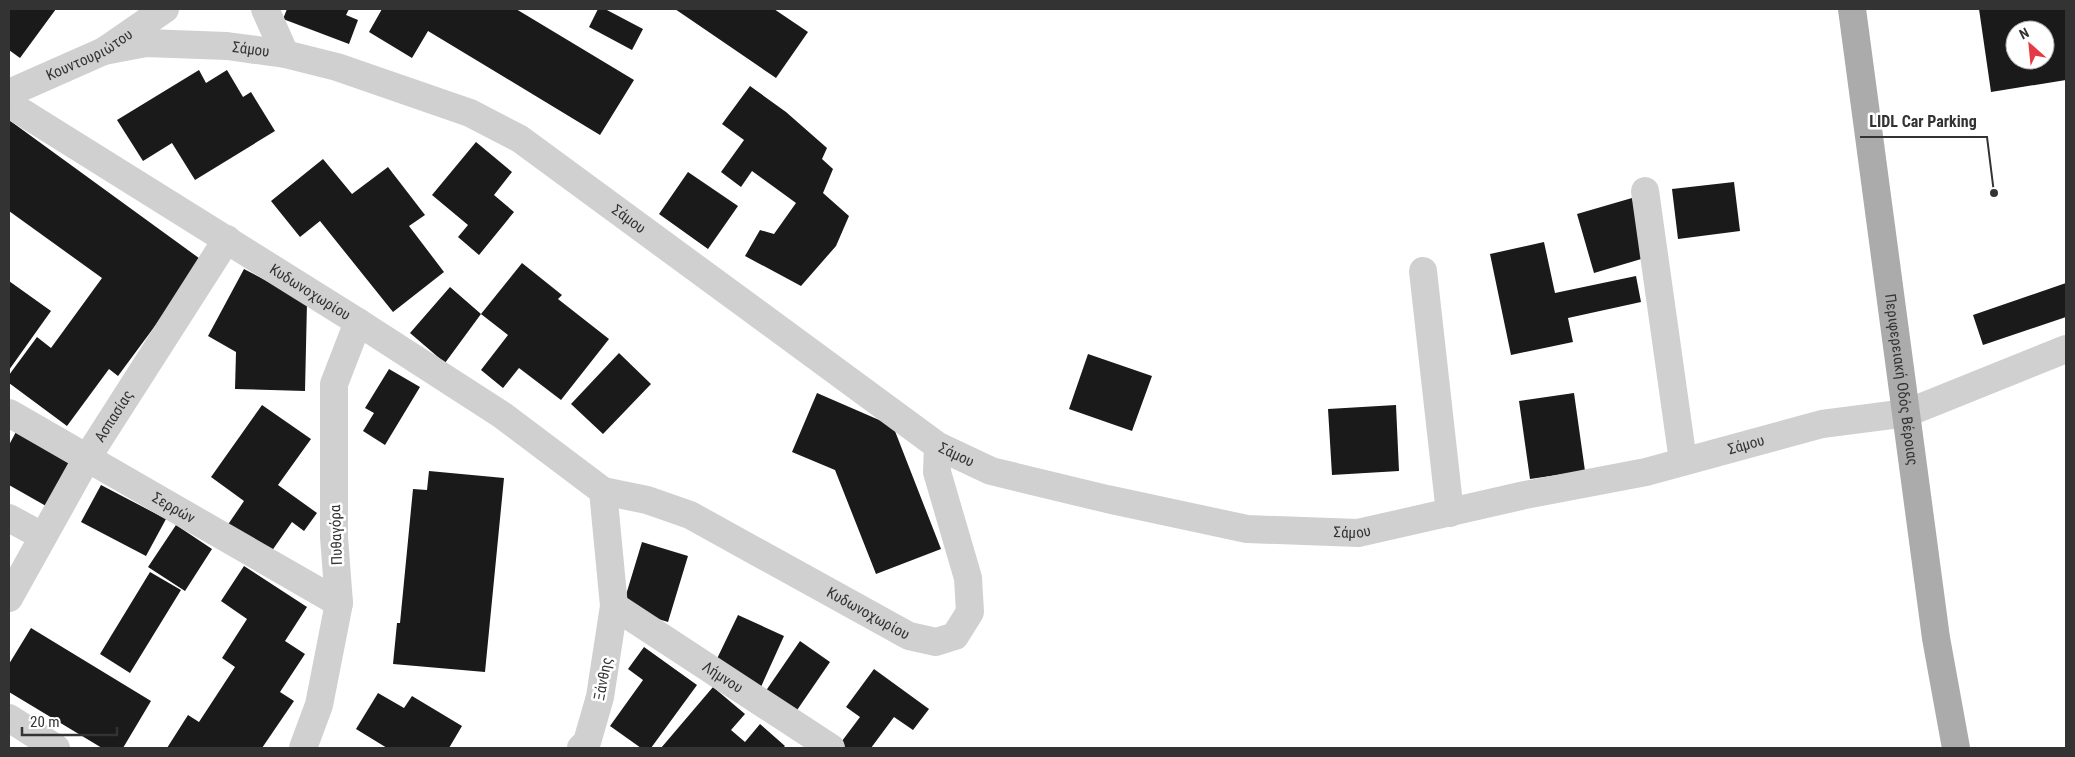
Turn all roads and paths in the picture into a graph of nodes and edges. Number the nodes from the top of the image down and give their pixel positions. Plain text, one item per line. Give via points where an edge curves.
1 (165, 9) edge
2 (265, 9) edge
3 (1852, 9) edge
4 (104, 51) junction
5 (285, 54) junction
6 (9, 93) edge
7 (9, 104) edge
8 (1645, 191) dead end
9 (227, 239) junction
10 (1423, 271) dead end
11 (358, 322) junction
12 (2066, 349) edge
13 (9, 413) edge
14 (1907, 413) junction
15 (938, 446) junction
16 (87, 458) junction
17 (1683, 461) junction
18 (603, 492) junction
19 (1450, 513) junction
20 (9, 518) edge
21 (42, 536) junction
22 (9, 598) edge
23 (339, 604) junction
24 (614, 606) junction
25 (9, 718) edge
26 (586, 746) edge
27 (56, 748) edge
28 (303, 748) edge
29 (831, 748) edge
30 (1956, 748) edge

1 - 4 street, Κουντουριώτου
2 - 5 street
3 - 14 main road, Περιφερειακή Οδός Βέροιας
4 - 5 street, Σάμου via 146,43 227,46
4 - 6 street, Κουντουριώτου
5 - 15 street, Σάμου via 337,67 470,113 520,139
7 - 9 street, Κυδωνοχωρίου
8 - 17 street
9 - 11 street, Κυδωνοχωρίου
9 - 16 street, Ασπασίας
10 - 19 street
11 - 18 street, Κυδωνοχωρίου via 502,415
11 - 23 street, Πυθαγόρα via 334,384 334,537
12 - 14 street, Σάμου
13 - 16 street, Σερρών
14 - 17 street, Σάμου via 1822,424
14 - 30 main road, Περιφερειακή Οδός Βέροιας via 1936,638
15 - 18 street, Κυδωνοχωρίου via 937,472 968,578 970,612 955,636 936,642 909,636 690,515 647,500
15 - 19 street, Σάμου via 991,471 1247,529 1358,533
16 - 21 street, Ασπασίας
16 - 23 street, Σερρών
17 - 19 street, Σάμου via 1646,472
18 - 24 street
20 - 21 street
21 - 22 street, Ασπασίας
23 - 28 street, Πυθαγόρα via 319,705
24 - 26 street, Ξάνθης via 600,697
24 - 29 street, Λήμνου
25 - 27 street

